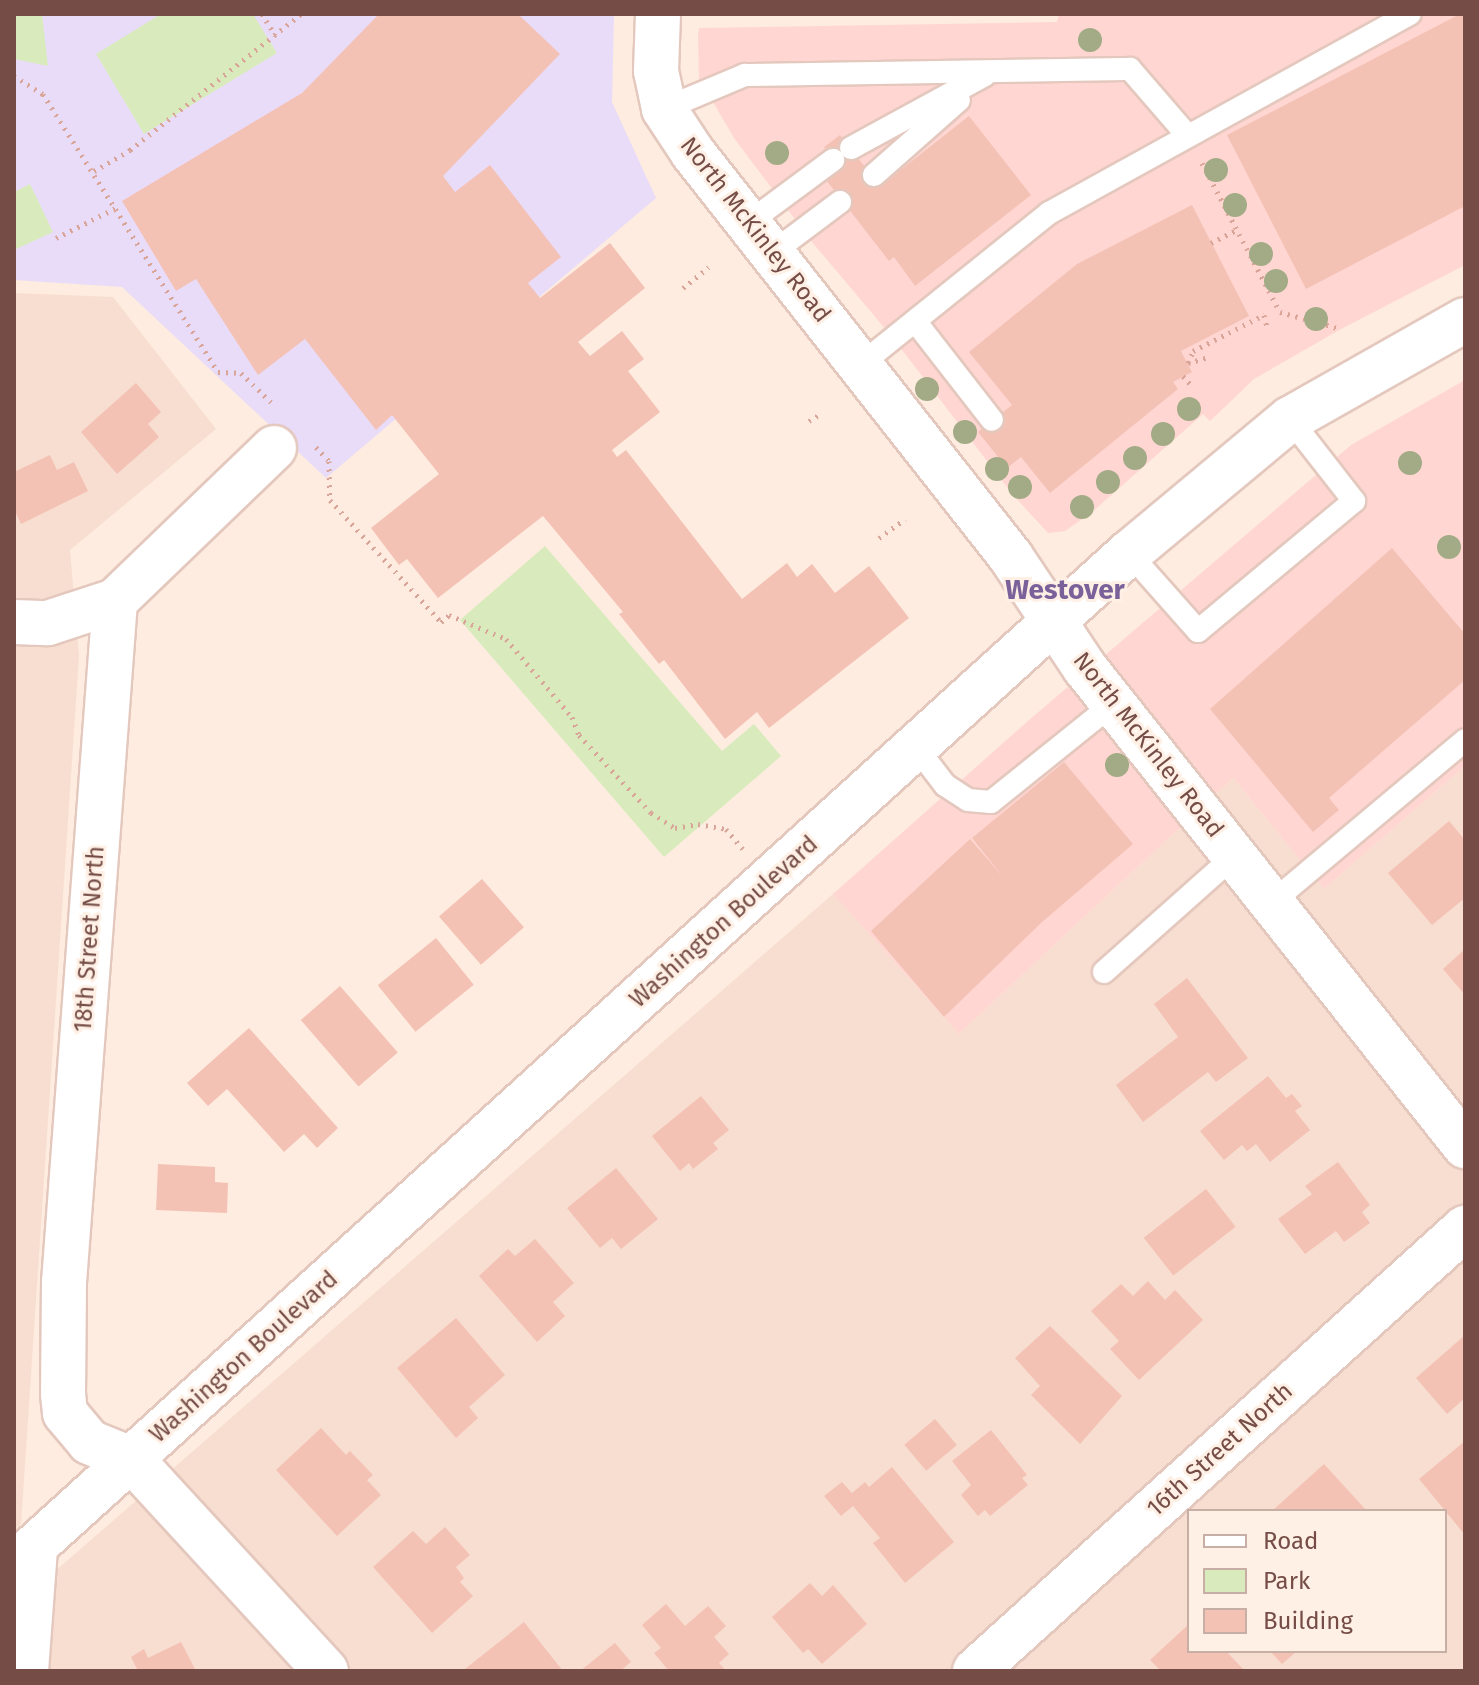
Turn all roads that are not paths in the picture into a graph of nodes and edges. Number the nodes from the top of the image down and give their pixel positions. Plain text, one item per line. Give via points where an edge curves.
1 (658, 14) edge
2 (1410, 14) edge
3 (989, 72) junction
4 (664, 109) junction
5 (1187, 135) junction
6 (874, 175) dead end
7 (840, 202) dead end
8 (760, 238) junction
9 (1465, 320) edge
10 (915, 321) junction
11 (860, 365) junction
12 (1290, 419) junction
13 (992, 420) dead end
14 (289, 434) road end
15 (1129, 553) junction
16 (115, 601) junction
17 (1055, 619) junction
18 (14, 622) edge
19 (1114, 703) junction
20 (1465, 740) edge
21 (916, 747) junction
22 (1234, 856) junction
23 (1271, 903) junction
24 (1104, 972) dead end
25 (1465, 1146) edge
26 (1465, 1228) edge
27 (131, 1459) junction
28 (24, 1556) edge
29 (26, 1671) edge
30 (326, 1671) edge
31 (975, 1671) edge

1 - 4 street via 656,71
2 - 5 lane
3 - 4 lane via 745,75
3 - 5 lane via 1130,69
3 - 6 lane
3 - 8 lane via 842,154
4 - 8 street, North McKinley Road
5 - 10 lane via 1049,213
7 - 8 lane
8 - 11 street, North McKinley Road
9 - 12 street, Washington Boulevard
10 - 11 lane
10 - 13 lane
11 - 17 street, North McKinley Road
12 - 15 street, Washington Boulevard
12 - 15 lane via 1354,501 1198,631
14 - 16 street
15 - 17 street, Washington Boulevard
16 - 18 street via 48,623
16 - 27 street, 18th Street North via 64,1282 63,1394 65,1413 89,1442
17 - 19 street, North McKinley Road
17 - 21 street, Washington Boulevard
19 - 21 lane via 991,802 968,800 945,785
19 - 22 street, North McKinley Road
20 - 23 lane
21 - 27 street, Washington Boulevard
22 - 23 street, North McKinley Road
22 - 24 lane
23 - 25 street, North McKinley Road
26 - 31 street, 16th Street North
27 - 28 street, Washington Boulevard
27 - 30 street
28 - 29 street

